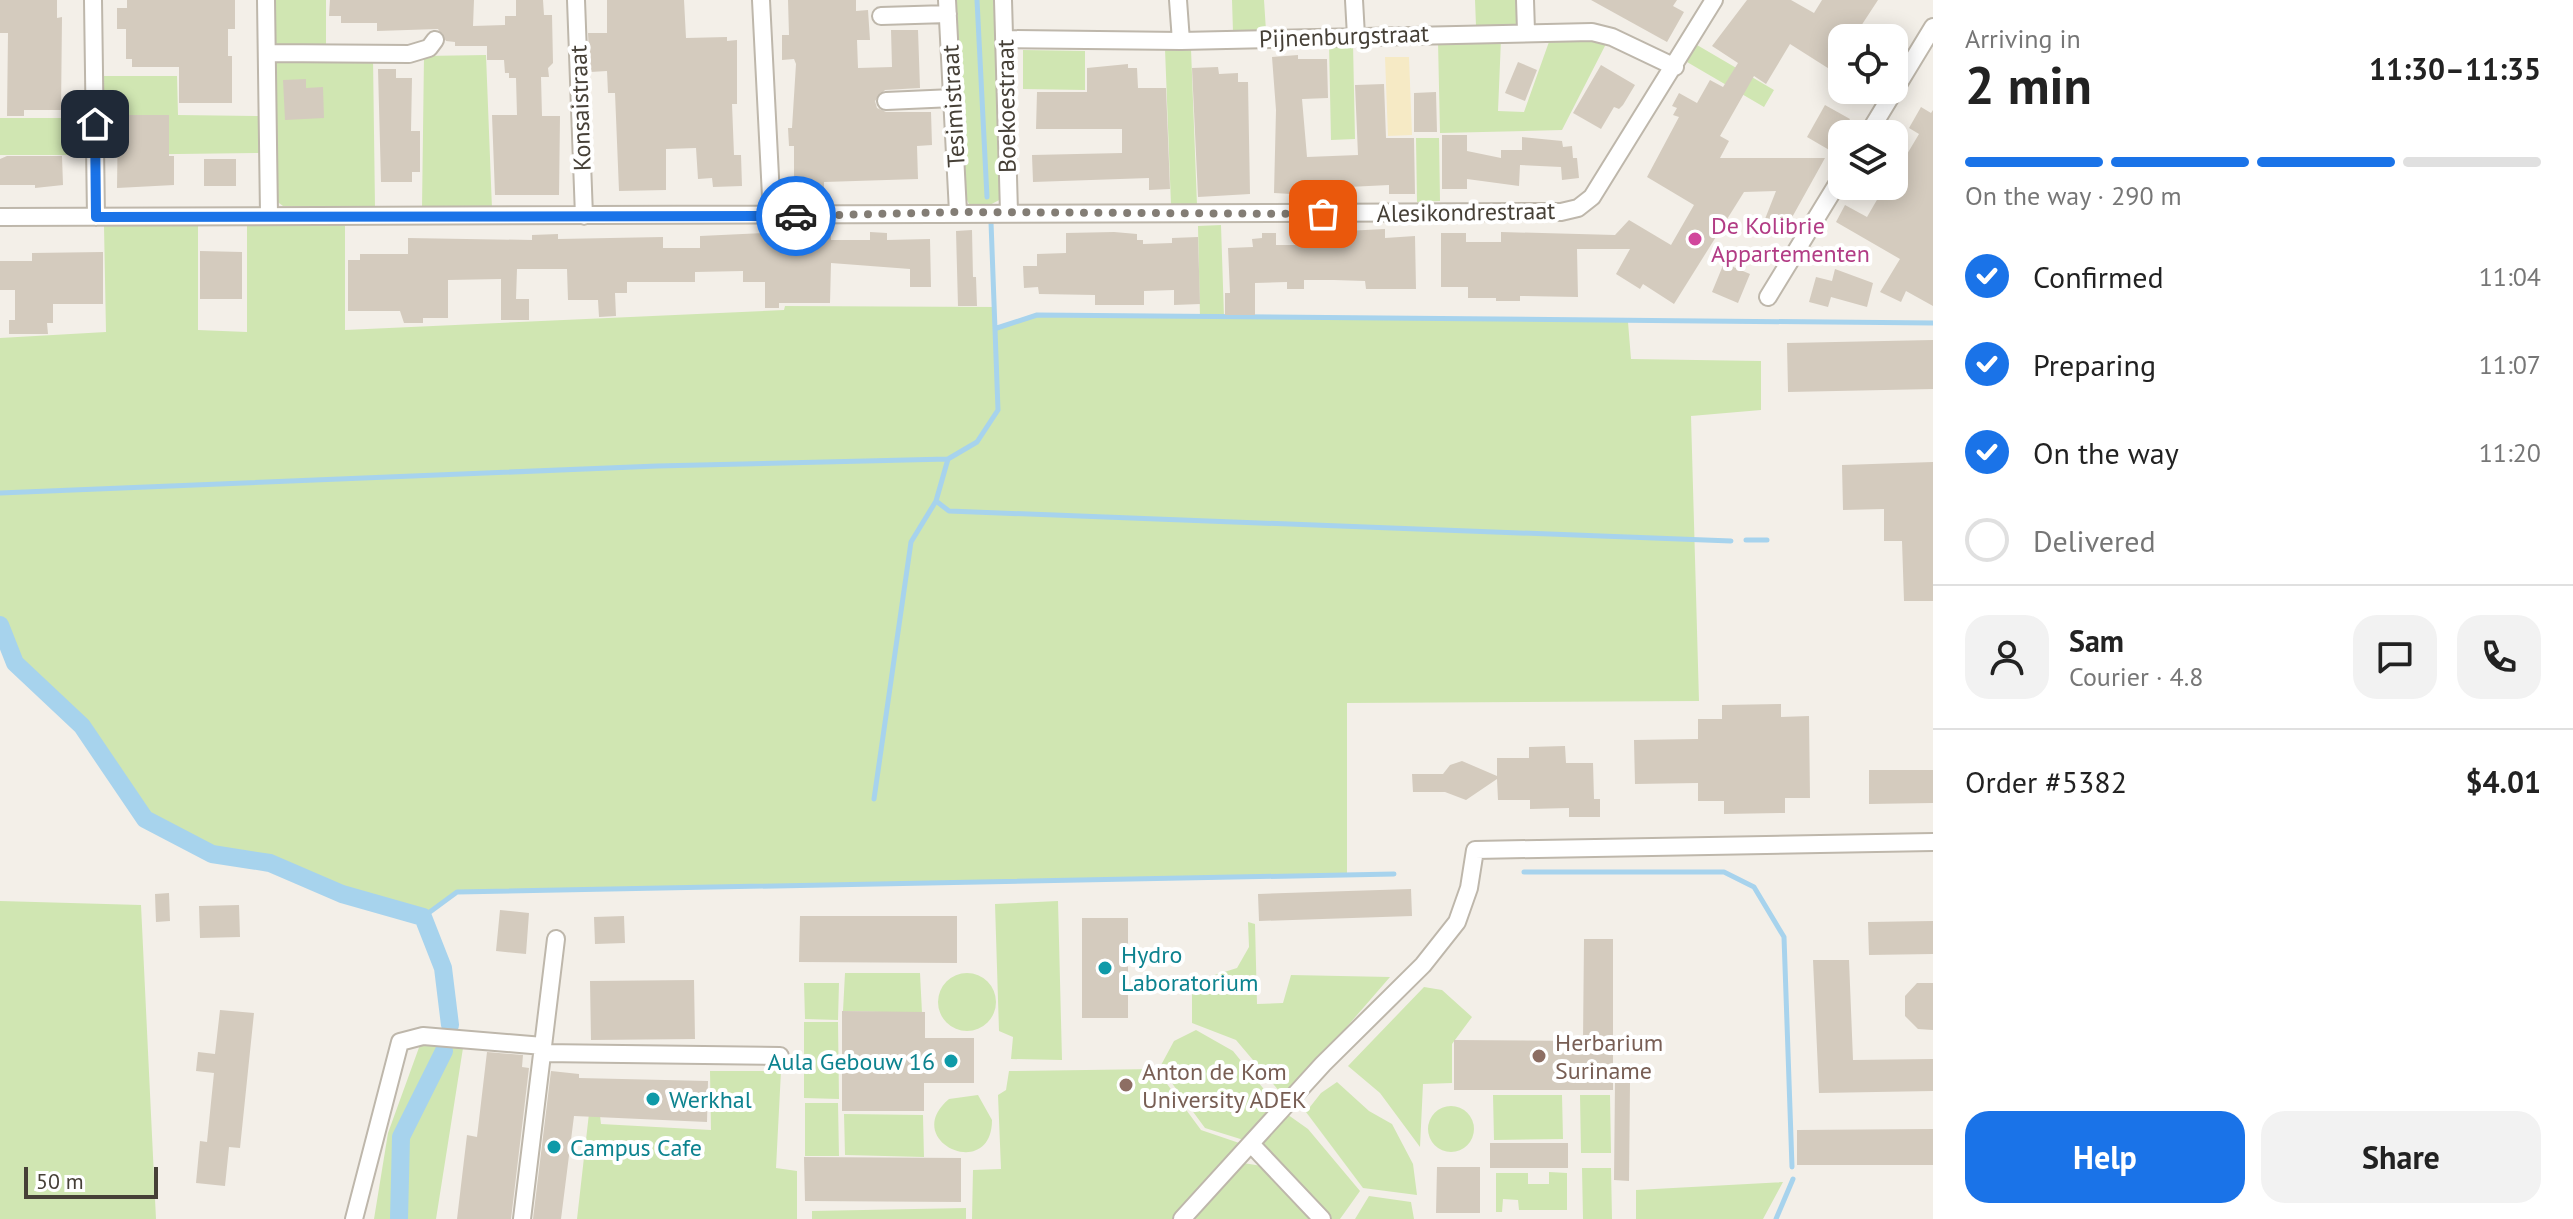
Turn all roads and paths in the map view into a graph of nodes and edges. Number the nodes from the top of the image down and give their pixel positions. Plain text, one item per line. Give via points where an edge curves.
1 (93, 0) edge
2 (266, 0) edge
3 (576, 0) edge
4 (761, 0) edge
5 (1003, 0) edge
6 (1178, 0) edge
7 (1354, 0) edge
8 (1525, 0) edge
9 (1714, 0) edge
10 (948, 7) edge
11 (881, 16) dead end
12 (1933, 27) edge
13 (1526, 31) junction
14 (1356, 36) junction
15 (1005, 39) junction
16 (435, 40) dead end
17 (1181, 41) junction
18 (267, 53) junction
19 (1675, 67) junction
20 (953, 98) junction
21 (886, 101) dead end
22 (1877, 120) edge
23 (1828, 199) edge
24 (958, 212) junction
25 (1009, 212) junction
26 (269, 214) junction
27 (584, 216) junction
28 (772, 216) junction
29 (0, 217) edge
30 (96, 217) junction
31 (1768, 297) dead end
32 (1933, 842) edge
33 (556, 939) dead end
34 (542, 1050) junction
35 (780, 1056) dead end
36 (1252, 1145) junction
37 (354, 1219) edge
38 (522, 1219) edge
39 (1182, 1219) edge
40 (1322, 1219) edge

1 - 30 street
2 - 18 street
3 - 27 street, Konsaistraat
4 - 28 street
5 - 15 street, Boekoestraat
6 - 17 street
7 - 14 street
8 - 13 street
9 - 19 street, Alesikondrestraat
10 - 11 street
10 - 20 street, Tesimistraat
12 - 22 street
13 - 14 street, Pijnenburgstraat
13 - 19 street, Pijnenburgstraat via 1592,32
14 - 17 street, Pijnenburgstraat
15 - 17 street, Pijnenburgstraat
15 - 25 street, Boekoestraat
16 - 18 street via 429,48 409,54
18 - 26 street
19 - 25 street, Alesikondrestraat via 1592,197 1561,212
20 - 21 street
20 - 24 street, Tesimistraat
23 - 31 street
24 - 25 street, Alesikondrestraat
24 - 28 street, Alesikondrestraat
26 - 27 street, Alesikondrestraat
26 - 30 street, Alesikondrestraat
27 - 28 street, Alesikondrestraat
29 - 30 street, Alesikondrestraat
32 - 36 street via 1475,850 1457,922 1423,965 1323,1064
33 - 34 street
34 - 35 street
34 - 37 street via 423,1036 400,1042
34 - 38 street
36 - 39 street
36 - 40 street

